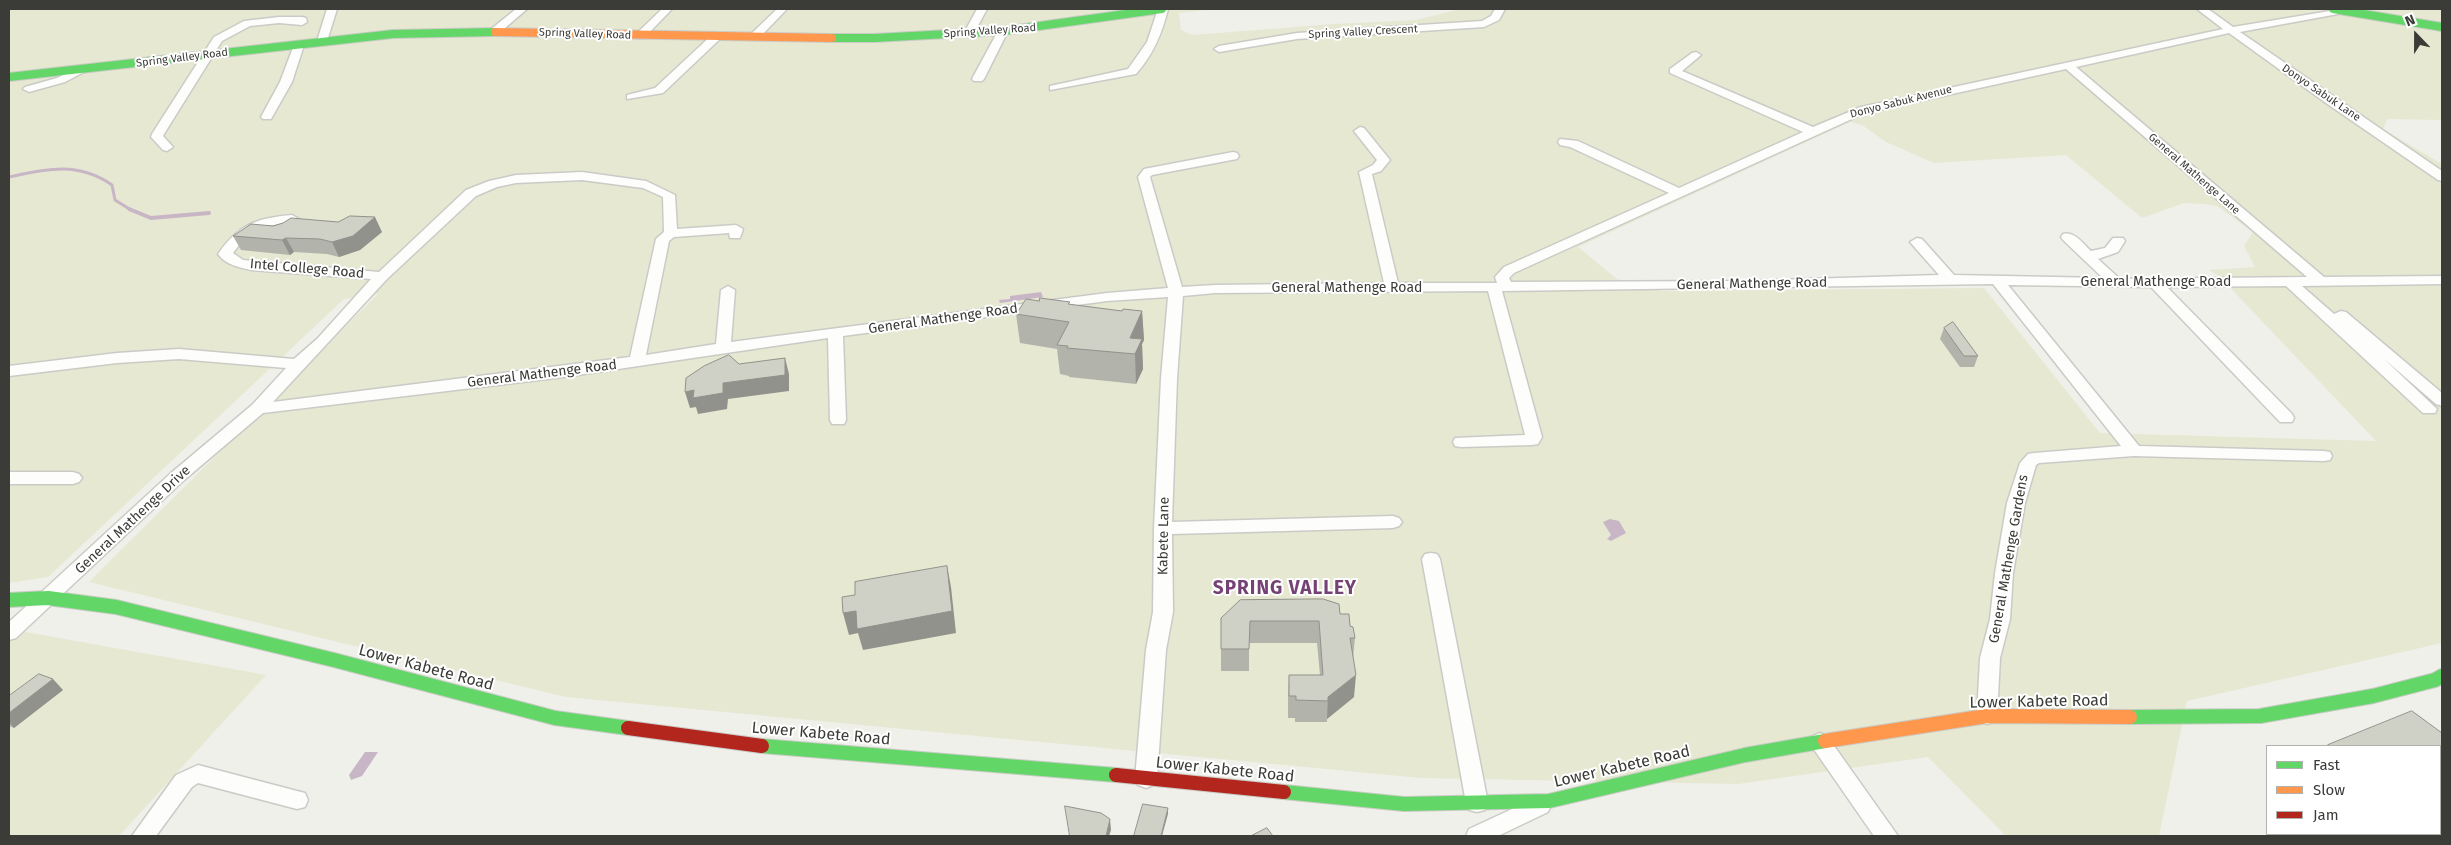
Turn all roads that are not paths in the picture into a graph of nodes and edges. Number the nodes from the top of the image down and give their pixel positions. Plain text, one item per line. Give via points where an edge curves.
1 (332, 9) edge
2 (522, 9) edge
3 (667, 9) edge
4 (782, 9) edge
5 (982, 9) edge
6 (1163, 9) edge
7 (1500, 9) edge
8 (2202, 9) edge
9 (2335, 10) edge
10 (302, 22) dead end
11 (2442, 27) edge
12 (2231, 30) junction
13 (1002, 31) junction
14 (494, 32) junction
15 (970, 33) junction
16 (640, 36) junction
17 (717, 36) junction
18 (754, 36) junction
19 (322, 41) junction
20 (299, 45) junction
21 (1219, 49) dead end
22 (207, 54) junction
23 (1696, 55) dead end
24 (2069, 66) junction
25 (80, 70) junction
26 (9, 77) edge
27 (978, 80) dead end
28 (1054, 88) dead end
29 (29, 89) dead end
30 (631, 96) dead end
31 (267, 117) dead end
32 (1360, 131) dead end
33 (1812, 131) junction
34 (1564, 142) dead end
35 (167, 147) dead end
36 (1233, 156) dead end
37 (2442, 176) edge
38 (1680, 193) junction
39 (292, 219) edge
40 (671, 233) junction
41 (735, 235) dead end
42 (2068, 237) dead end
43 (2118, 241) dead end
44 (1917, 242) dead end
45 (2087, 256) junction
46 (382, 276) junction
47 (1950, 279) junction
48 (1996, 279) junction
49 (2442, 280) edge
50 (2296, 281) junction
51 (2320, 281) junction
52 (2116, 283) junction
53 (2155, 284) junction
54 (1392, 287) junction
55 (1499, 287) junction
56 (728, 290) dead end
57 (1176, 292) junction
58 (835, 333) junction
59 (724, 348) junction
60 (636, 361) junction
61 (298, 364) junction
62 (9, 371) edge
63 (2442, 401) edge
64 (258, 409) junction
65 (2429, 409) dead end
66 (2286, 418) dead end
67 (838, 420) dead end
68 (1461, 442) dead end
69 (2134, 452) junction
70 (2324, 456) dead end
71 (9, 478) edge
72 (73, 478) dead end
73 (1393, 522) dead end
74 (1164, 528) junction
75 (1431, 559) dead end
76 (48, 598) junction
77 (9, 600) edge
78 (9, 633) edge
79 (2442, 676) edge
80 (1987, 716) junction
81 (1820, 742) junction
82 (1146, 779) junction
83 (297, 800) dead end
84 (1549, 801) junction
85 (1477, 803) junction
86 (143, 836) edge
87 (1477, 836) edge
88 (1887, 836) edge

1 - 19 street
2 - 14 street
3 - 16 street
4 - 18 street
5 - 15 street
6 - 13 main road, Spring Valley Road
6 - 28 street via 1154,40 1140,65 1132,72
7 - 21 street, Spring Valley Crescent via 1495,18 1484,24 1297,36
8 - 12 street, Donyo Sabuk Lane
9 - 11 main road
9 - 12 street, Donyo Sabuk Avenue
10 - 22 street via 254,21 227,31
12 - 24 street, Donyo Sabuk Avenue
12 - 37 street, Donyo Sabuk Lane
13 - 15 main road, Spring Valley Road
13 - 27 street
14 - 16 main road, Spring Valley Road
14 - 19 main road, Spring Valley Road via 393,34
15 - 18 main road, Spring Valley Road via 874,38
16 - 17 main road, Spring Valley Road
17 - 18 main road, Spring Valley Road
17 - 30 street via 659,91
19 - 20 main road, Spring Valley Road
20 - 22 main road, Spring Valley Road
20 - 31 street via 286,82
22 - 25 main road, Spring Valley Road
22 - 35 street via 158,134 157,137
23 - 33 street via 1674,70
24 - 33 street, Donyo Sabuk Avenue via 1861,110
24 - 51 street, General Mathenge Lane
25 - 26 main road, Spring Valley Road
25 - 29 street via 61,80
32 - 54 street via 1384,160 1377,168 1365,172
33 - 38 street, Donyo Sabuk Avenue
34 - 38 street
36 - 57 street via 1148,172 1144,177
38 - 55 street, Donyo Sabuk Avenue via 1509,270
39 - 46 street, Intel College Road via 256,224 238,236 225,254 238,263 251,266
40 - 41 street via 736,229
40 - 46 street, General Mathenge Drive via 669,196 654,188 588,177 516,179 471,193
40 - 60 street via 663,239 659,249
42 - 45 street
43 - 45 street via 2109,252
44 - 47 street
45 - 52 street
46 - 61 street, General Mathenge Drive
47 - 48 street, General Mathenge Road
47 - 55 street, General Mathenge Road
48 - 52 street, General Mathenge Road
48 - 69 street
49 - 51 street, General Mathenge Road
50 - 51 street, General Mathenge Road
50 - 53 street, General Mathenge Road
50 - 63 street
50 - 65 street
52 - 53 street, General Mathenge Road
53 - 66 street
54 - 55 street, General Mathenge Road
54 - 57 street, General Mathenge Road
55 - 68 street via 1534,437 1532,440
56 - 59 street
57 - 58 street, General Mathenge Road via 1107,297
57 - 74 street, Kabete Lane via 1169,378
58 - 59 street, General Mathenge Road
58 - 67 street
59 - 60 street, General Mathenge Road
60 - 64 street, General Mathenge Road
61 - 62 street via 179,354
61 - 64 street, General Mathenge Drive
64 - 76 street, General Mathenge Drive via 177,477
69 - 70 street, General Mathenge Gardens
69 - 80 street, General Mathenge Gardens via 2044,456 2028,463 2016,503 2000,619 1990,658
71 - 72 street
73 - 74 street
74 - 82 street, Kabete Lane via 1163,612 1156,650
75 - 85 street
76 - 77 main road, Lower Kabete Road
76 - 78 street, General Mathenge Drive
76 - 82 main road, Lower Kabete Road via 116,607 555,718 741,744
79 - 80 main road, Lower Kabete Road via 2373,696 2260,716
80 - 81 main road, Lower Kabete Road
81 - 84 main road, Lower Kabete Road via 1745,755
81 - 88 street
82 - 85 main road, Lower Kabete Road via 1379,802
83 - 86 street via 198,774 184,782
84 - 85 main road, Lower Kabete Road
84 - 87 street

